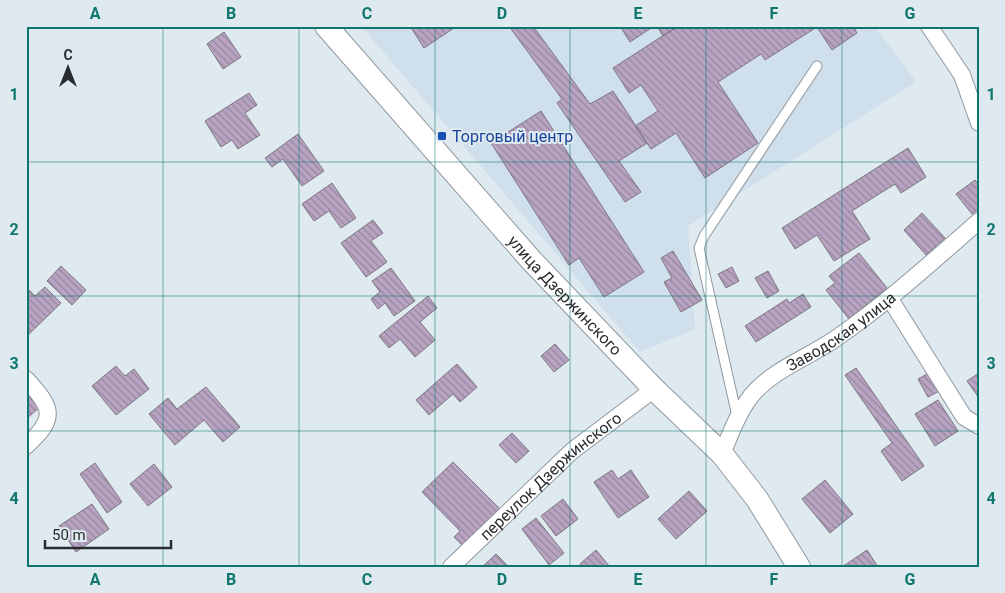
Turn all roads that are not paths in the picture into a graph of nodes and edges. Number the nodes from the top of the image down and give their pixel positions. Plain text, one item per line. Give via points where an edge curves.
1 (326, 26) edge
2 (929, 26) edge
3 (817, 66) dead end
4 (979, 123) edge
5 (979, 221) edge
6 (890, 299) junction
7 (26, 379) edge
8 (654, 389) junction
9 (738, 418) junction
10 (979, 426) edge
11 (26, 446) edge
12 (722, 454) junction
13 (451, 567) edge
14 (799, 567) edge

1 - 8 street, улица Дзержинского via 531,260
2 - 4 street via 962,75
3 - 9 lane via 699,248
5 - 6 street, Заводская улица
6 - 9 street, Заводская улица via 836,338 767,380 750,396
6 - 10 street via 964,417
7 - 11 street via 47,405 48,415 46,425
8 - 12 street, улица Дзержинского
8 - 13 street, переулок Дзержинского via 572,451
9 - 12 street, Заводская улица
12 - 14 street, улица Дзержинского via 757,499

